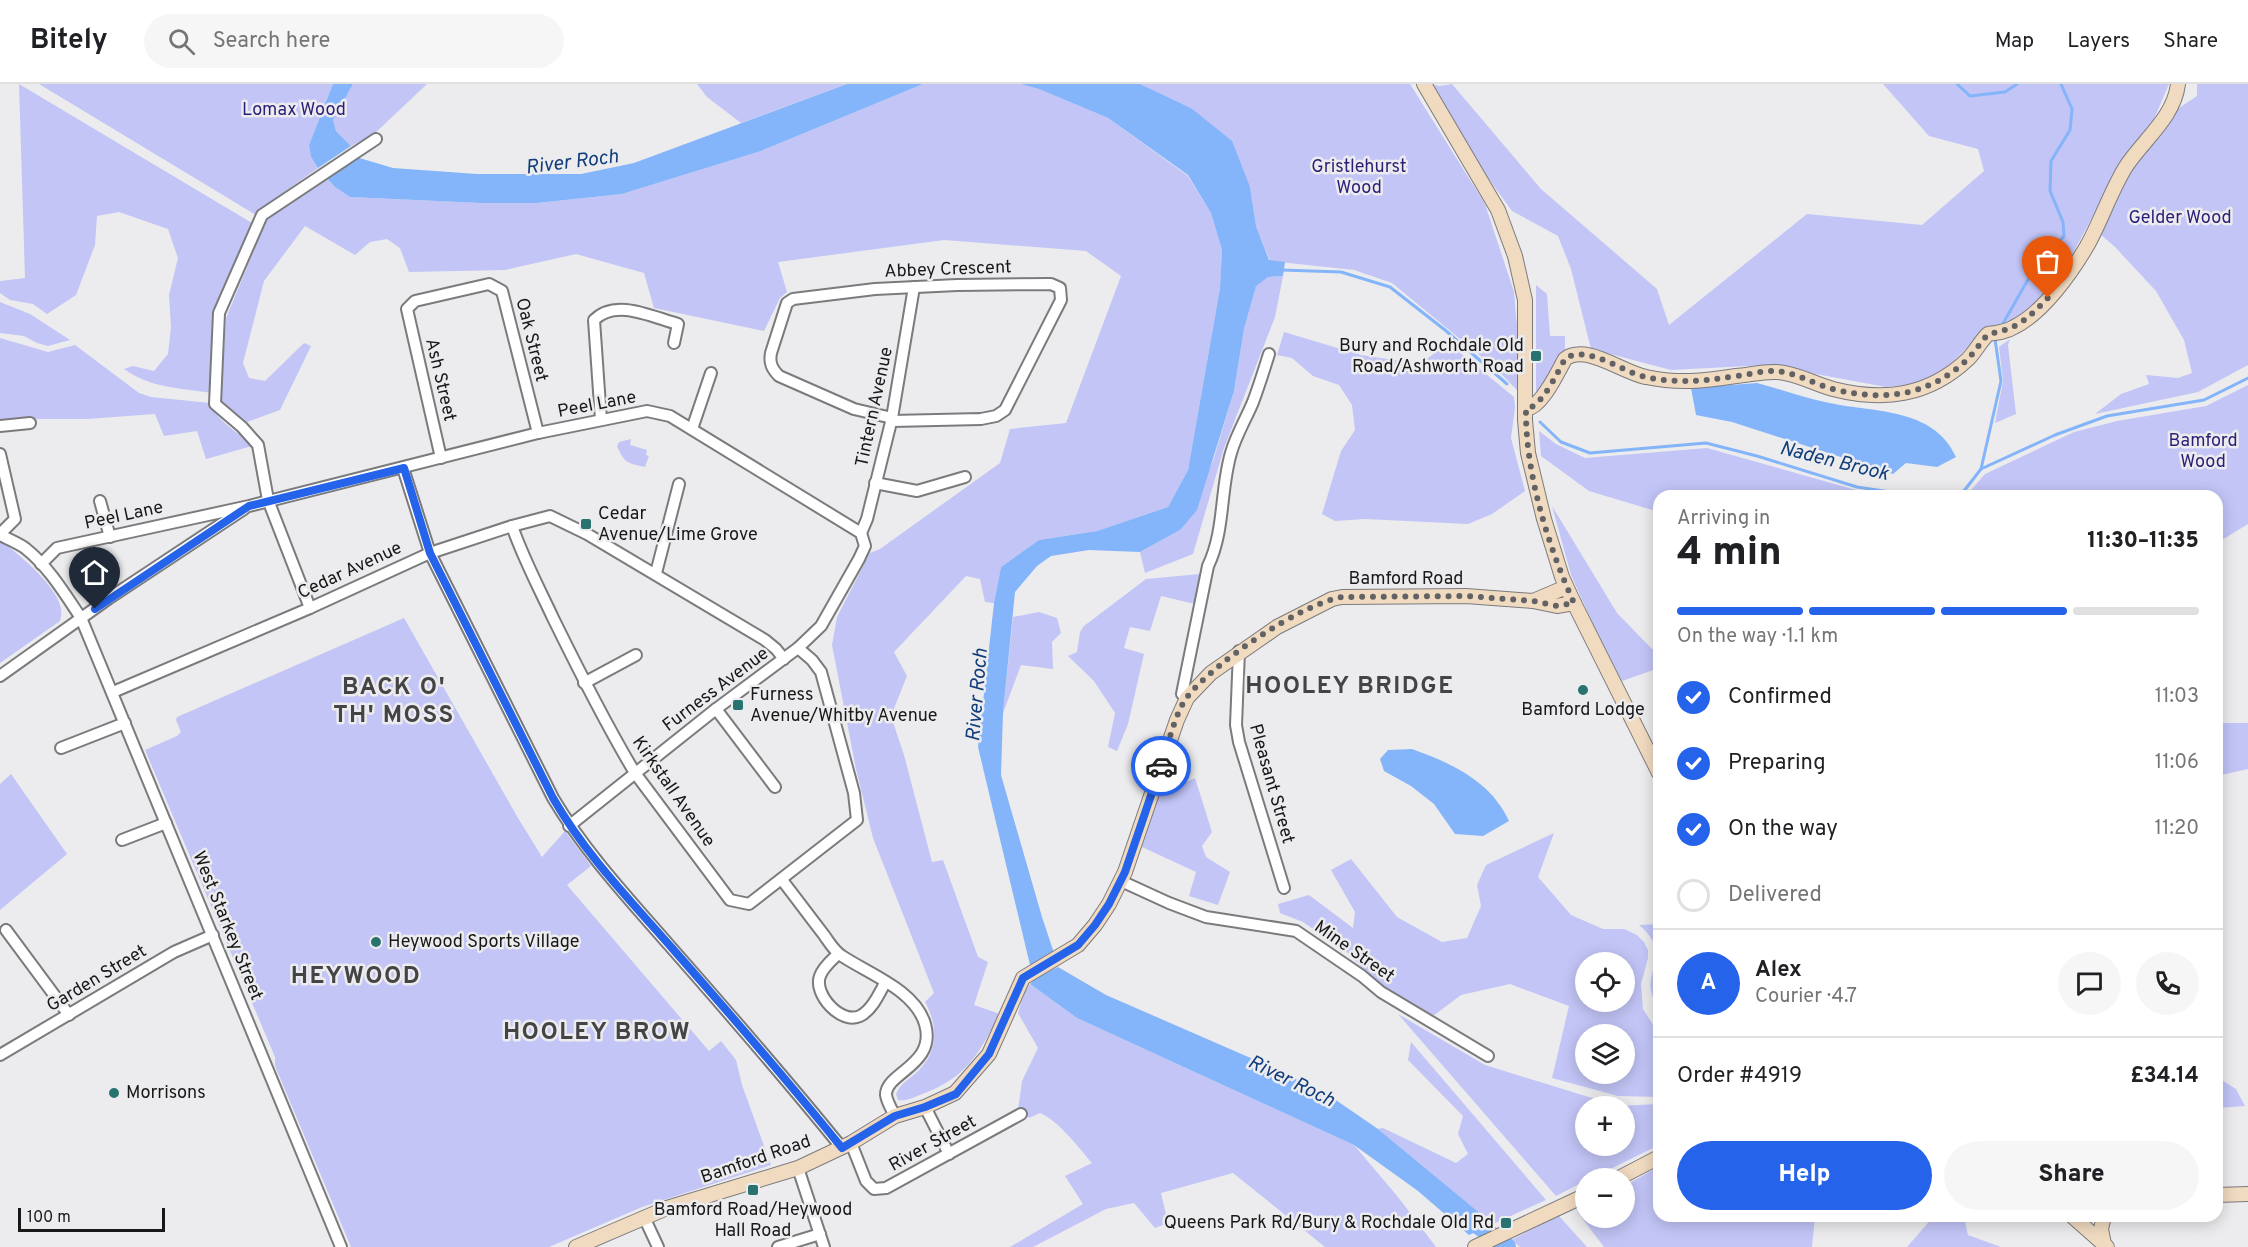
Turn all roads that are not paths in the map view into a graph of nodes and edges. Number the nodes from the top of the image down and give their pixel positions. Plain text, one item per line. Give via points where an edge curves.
1 (1424, 84) edge
2 (2178, 84) edge
3 (376, 139) dead end
4 (914, 287) junction
5 (407, 309) joint
6 (674, 343) dead end
7 (1269, 354) dead end
8 (711, 373) dead end
9 (1526, 409) junction
10 (892, 419) junction
11 (602, 420) junction
12 (30, 423) dead end
13 (0, 426) edge
14 (692, 429) junction
15 (538, 433) junction
16 (0, 454) edge
17 (441, 458) junction
18 (404, 468) junction
19 (965, 477) dead end
20 (875, 483) junction
21 (679, 484) dead end
22 (268, 500) junction
23 (100, 501) dead end
24 (249, 506) junction
25 (512, 526) junction
26 (861, 533) junction
27 (0, 534) edge
28 (110, 537) junction
29 (430, 553) junction
30 (41, 564) junction
31 (656, 573) junction
32 (1566, 587) junction
33 (1533, 601) junction
34 (1574, 603) junction
35 (310, 608) junction
36 (81, 618) junction
37 (798, 648) junction
38 (1239, 651) junction
39 (636, 655) dead end
40 (784, 659) junction
41 (0, 676) edge
42 (584, 683) junction
43 (113, 693) junction
44 (1186, 698) junction
45 (716, 709) junction
46 (125, 723) junction
47 (61, 748) dead end
48 (1653, 761) edge
49 (635, 773) junction
50 (775, 787) dead end
51 (166, 823) junction
52 (569, 826) junction
53 (122, 840) dead end
54 (782, 880) junction
55 (1121, 881) junction
56 (1284, 888) dead end
57 (6, 930) dead end
58 (213, 935) junction
59 (838, 954) junction
60 (885, 983) junction
61 (69, 1016) junction
62 (0, 1055) edge
63 (1488, 1056) dead end
64 (925, 1107) junction
65 (1021, 1114) dead end
66 (895, 1116) junction
67 (846, 1145) junction
68 (949, 1154) junction
69 (1653, 1160) edge
70 (798, 1168) junction
71 (1635, 1170) edge
72 (2248, 1194) edge
73 (2223, 1195) edge
74 (1575, 1200) edge
75 (644, 1217) junction
76 (2081, 1222) edge
77 (2103, 1222) edge
78 (820, 1234) junction
79 (2105, 1246) edge
80 (341, 1247) edge
81 (576, 1247) edge
82 (658, 1247) edge
83 (778, 1247) edge
84 (824, 1247) edge
85 (1474, 1247) edge

1 - 9 street via 1498,210 1515,256 1525,300
2 - 9 street via 2167,114 2126,165 2087,245 2065,280 2017,326 1988,334 1970,357 1941,380 1912,393 1880,395 1834,389 1774,371 1688,383 1644,377 1594,356 1579,354 1565,359 1539,401
3 - 22 street via 262,214 219,313 214,404 258,445
4 - 10 street, Tintern Avenue
4 - 10 street, Abbey Crescent via 793,299 784,308 771,353 772,368 779,376 854,409
4 - 10 street, Abbey Crescent via 1051,284 1060,288 1062,294 1011,400 1000,414 981,419
5 - 15 street, Oak Street via 415,301 489,284 502,291
5 - 17 street, Ash Street
6 - 11 street via 678,324 626,309 607,312 594,320
7 - 44 street via 1231,451 1219,533 1208,566 1182,694
8 - 14 street
9 - 32 street via 1528,453
10 - 20 street, Tintern Avenue
11 - 14 street, Peel Lane via 647,411 670,416
11 - 15 street, Peel Lane
12 - 13 street
14 - 26 street, Peel Lane
15 - 17 street, Peel Lane
16 - 27 street via 15,519
17 - 18 street, Peel Lane
18 - 22 street, Peel Lane
18 - 29 street
19 - 20 street via 917,491
20 - 26 street, Tintern Avenue
21 - 31 street
22 - 24 street, Peel Lane
22 - 35 street
23 - 28 street
24 - 28 street, Peel Lane
24 - 36 street
25 - 29 street, Cedar Avenue
25 - 31 street, Cedar Avenue via 550,516
25 - 42 street, Kirkstall Avenue
26 - 37 street via 865,546 859,559 822,626
27 - 30 street, West Starkey Street
28 - 30 street, Peel Lane via 57,548
29 - 35 street, Cedar Avenue
29 - 52 street
30 - 36 street, West Starkey Street
31 - 40 street, Cedar Avenue via 765,640
32 - 33 street, Bamford Road
32 - 34 street
33 - 34 street, Bamford Road via 1557,606
33 - 38 street, Bamford Road via 1466,596 1342,597 1319,604
34 - 48 street
35 - 43 street, Cedar Avenue
36 - 41 street
36 - 43 street, West Starkey Street
37 - 40 street, Furness Avenue
37 - 54 street, Kirkstall Avenue via 821,672 854,794 857,820
38 - 44 street, Bamford Road
38 - 56 street, Pleasant Street via 1239,742
39 - 42 street
40 - 45 street, Furness Avenue
42 - 49 street, Kirkstall Avenue
43 - 46 street, West Starkey Street
44 - 55 street, Bamford Road
45 - 49 street, Furness Avenue
45 - 50 street
46 - 47 street
46 - 51 street, West Starkey Street
49 - 52 street, Furness Avenue
49 - 54 street, Kirkstall Avenue via 730,900 749,904
51 - 53 street
51 - 58 street, West Starkey Street
52 - 67 street
54 - 59 street
55 - 63 street, Mine Street via 1206,917 1296,931 1381,992
55 - 64 street, Bamford Road via 1078,945 1023,978 989,1054 956,1094
57 - 61 street
58 - 61 street, Garden Street via 174,952
58 - 80 street, West Starkey Street
59 - 60 street
59 - 60 street via 820,975 819,983 824,998 839,1013 846,1017 861,1016
60 - 66 street via 910,998 926,1026 921,1055 887,1089 887,1101
61 - 62 street, Garden Street
64 - 66 street, Bamford Road
64 - 68 street
65 - 68 street, River Street
66 - 67 street, Bamford Road
67 - 68 street, River Street via 874,1189 886,1188
67 - 70 street, Bamford Road
69 - 71 street
70 - 75 street, Bamford Road
70 - 78 street
72 - 73 street
74 - 85 street
75 - 81 street, Bamford Road
75 - 82 street
76 - 79 street
77 - 79 street
78 - 83 street
78 - 84 street

